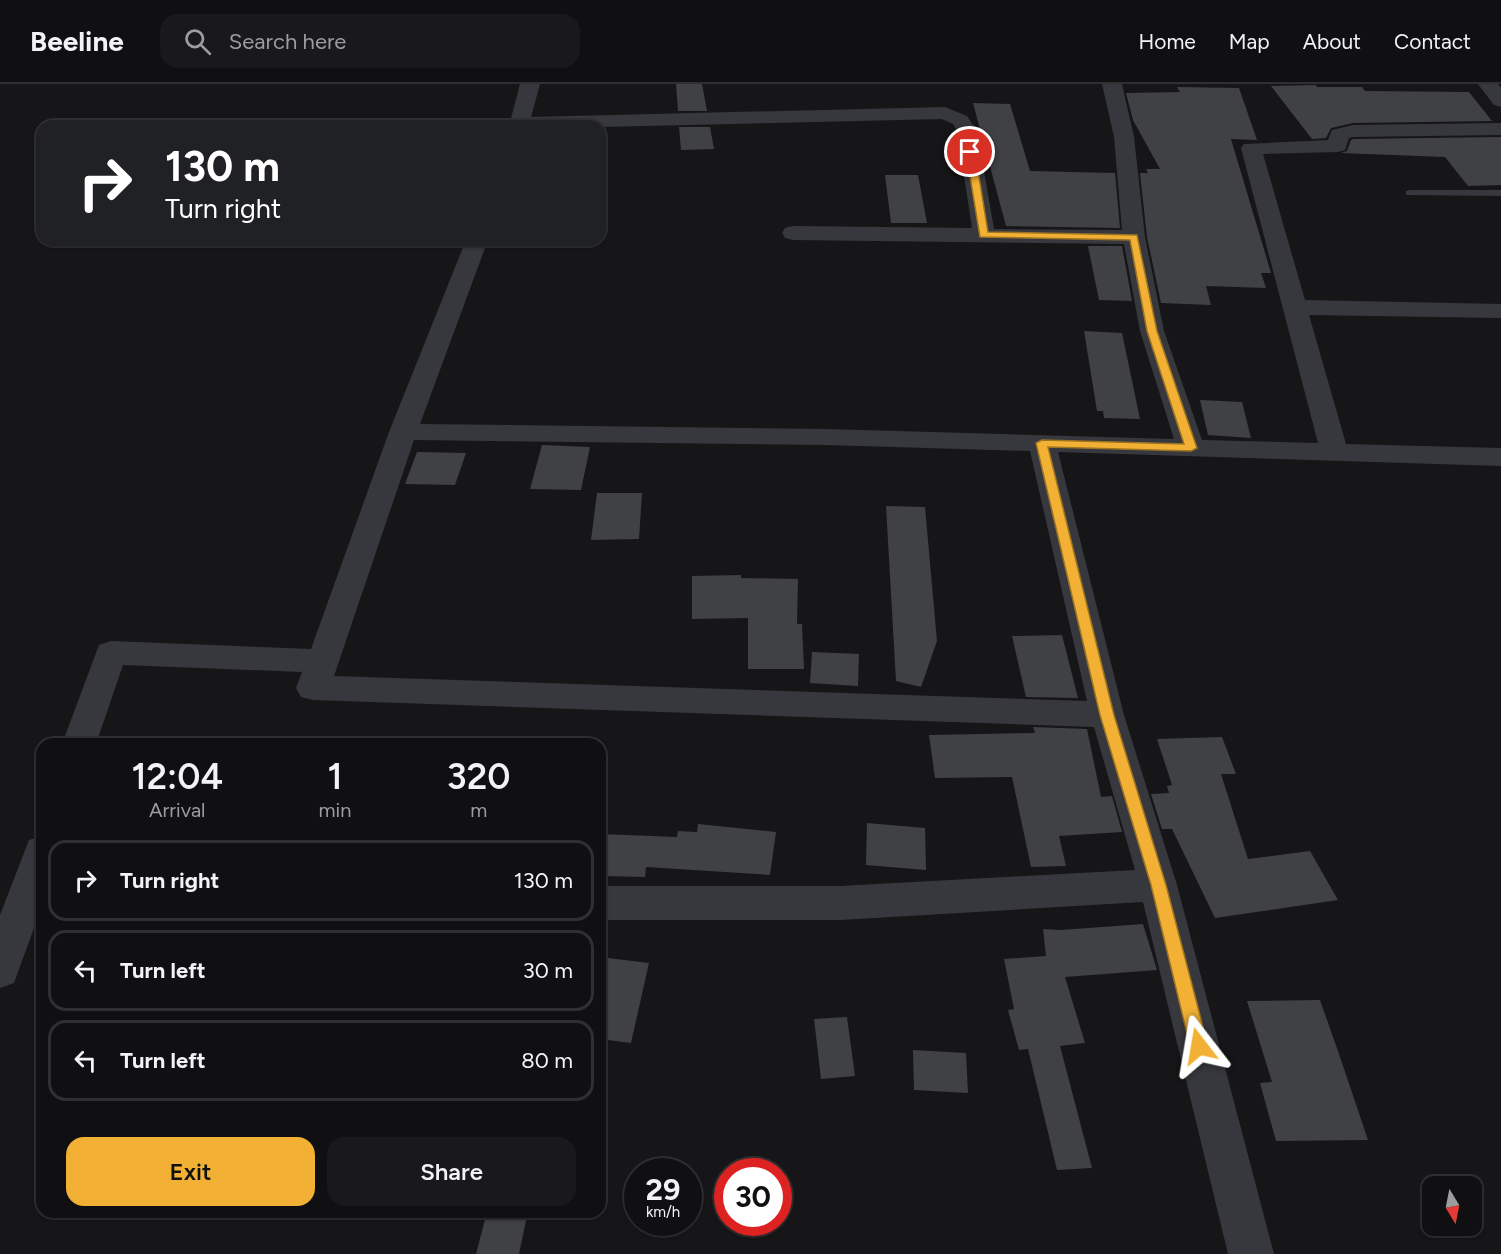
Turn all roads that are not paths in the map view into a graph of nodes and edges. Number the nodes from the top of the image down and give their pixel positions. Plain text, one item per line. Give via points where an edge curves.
1 (530, 84) edge
2 (1112, 84) edge
3 (1488, 84) edge
4 (1501, 101) edge
5 (520, 120) edge
6 (606, 122) edge
7 (1501, 129) edge
8 (1410, 193) dead end
9 (1501, 193) edge
10 (793, 233) dead end
11 (984, 235) junction
12 (1134, 237) junction
13 (475, 246) edge
14 (1295, 307) junction
15 (1501, 311) edge
16 (403, 432) junction
17 (1042, 443) junction
18 (1191, 448) junction
19 (1334, 452) junction
20 (1501, 457) edge
21 (323, 661) junction
22 (1107, 715) junction
23 (82, 738) edge
24 (36, 868) edge
25 (1158, 885) junction
26 (606, 903) edge
27 (0, 970) edge
28 (1251, 1254) edge

1 - 5 street
2 - 12 street via 1124,137
3 - 4 street
6 - 11 street via 945,113 960,120 967,131
7 - 14 street via 1353,131 1339,134 1338,146 1251,148
8 - 9 lane
10 - 11 street
11 - 12 street
12 - 18 street via 1152,331
13 - 16 street
14 - 15 street
14 - 19 street
16 - 17 street
16 - 21 street
17 - 18 street
17 - 22 street
18 - 19 street
19 - 20 street
21 - 22 street via 313,688
21 - 23 street via 111,653
22 - 25 street
24 - 27 street
25 - 26 street via 841,903
25 - 28 street

